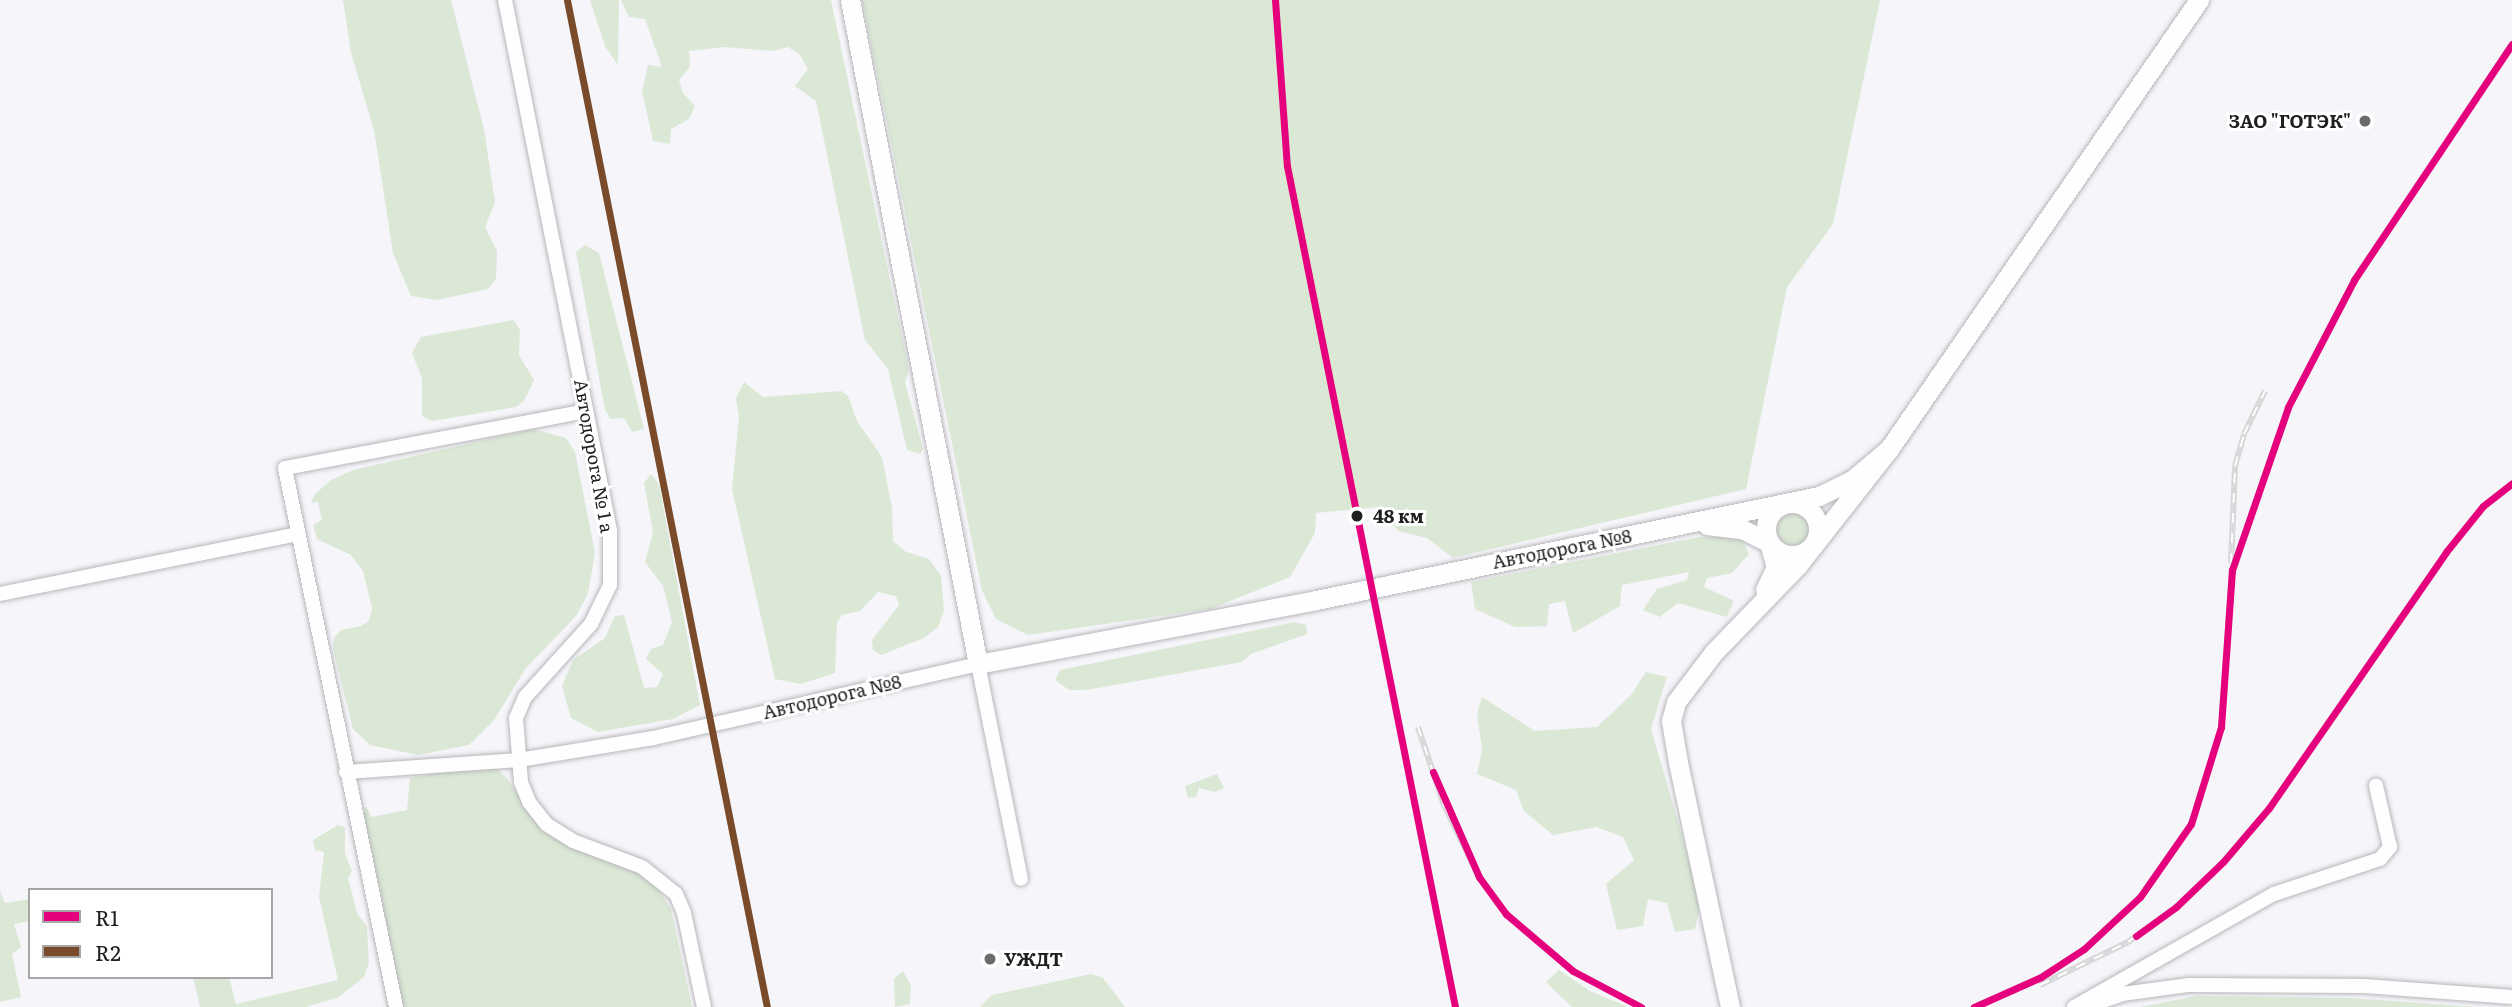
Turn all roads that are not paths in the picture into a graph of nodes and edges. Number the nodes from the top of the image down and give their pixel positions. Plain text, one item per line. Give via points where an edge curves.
1 (505, 0) edge
2 (850, 0) edge
3 (2199, 0) edge
4 (586, 411) junction
5 (1889, 449) junction
6 (1787, 502) junction
7 (1686, 525) junction
8 (298, 534) junction
9 (1769, 543) junction
10 (1812, 547) junction
11 (0, 594) edge
12 (1746, 616) junction
13 (978, 664) junction
14 (519, 760) junction
15 (345, 772) junction
16 (2376, 786) dead end
17 (1021, 879) dead end
18 (2512, 997) edge
19 (396, 1007) edge
20 (704, 1007) edge
21 (1730, 1007) edge
22 (2074, 1007) edge
23 (2085, 1007) edge

1 - 4 street, Автодорога № 1 а
2 - 13 street
3 - 5 street
4 - 8 street via 285,468
4 - 14 street, Автодорога № 1 а via 610,531 610,585 591,624 524,697 516,718
5 - 6 street, Автодорога №8 via 1843,486
5 - 10 street
6 - 7 street, Автодорога №8
6 - 9 street via 1768,519
6 - 10 street via 1804,506 1816,518 1818,530
7 - 9 street, Автодорога №8 via 1742,529
7 - 13 street, Автодорога №8
8 - 11 street
8 - 15 street
9 - 10 street via 1793,555
9 - 12 street via 1776,560 1774,578
10 - 12 street
12 - 21 street via 1688,683 1671,721
13 - 14 street, Автодорога №8 via 653,738
13 - 17 street
14 - 15 street, Автодорога №8
14 - 20 street, Автодорога № 1 а via 529,802 546,824 573,841 642,867 676,894
15 - 19 street
16 - 22 street via 2390,847 2380,859 2274,894
18 - 23 street via 2365,986 2189,985 2122,994

